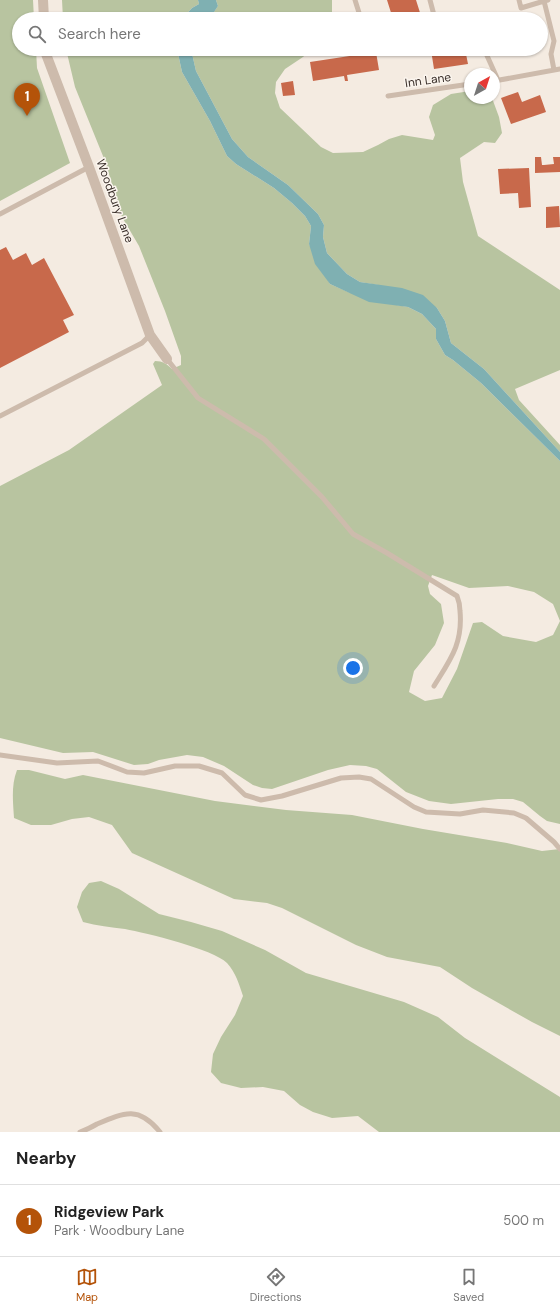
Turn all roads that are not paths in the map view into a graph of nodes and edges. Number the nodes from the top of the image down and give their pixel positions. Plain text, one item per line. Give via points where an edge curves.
1 (43, 0) edge
2 (355, 0) edge
3 (430, 0) edge
4 (519, 0) edge
5 (546, 1) edge
6 (44, 12) edge
7 (359, 12) edge
8 (433, 12) edge
9 (47, 56) edge
10 (487, 56) edge
11 (491, 68) edge
12 (560, 69) edge
13 (554, 70) junction
14 (500, 79) edge
15 (464, 85) edge
16 (388, 96) dead end
17 (89, 167) junction
18 (0, 214) edge
19 (150, 335) junction
20 (167, 359) joint
21 (0, 416) edge
22 (434, 686) dead end
23 (0, 755) edge
24 (560, 849) edge
25 (80, 1132) edge
26 (160, 1132) edge

1 - 6 street
2 - 7 lane
3 - 8 lane
4 - 5 lane via 521,8
5 - 13 lane via 554,41 551,54
9 - 17 street, Woodbury Lane
10 - 11 lane
12 - 13 lane
13 - 14 lane
15 - 16 lane, Inn Lane
17 - 18 lane
17 - 19 street, Woodbury Lane
19 - 20 street, Woodbury Lane
19 - 21 lane via 142,343
20 - 22 lane via 198,398 264,439 322,497 353,534 457,596 461,626 458,643
23 - 24 lane via 56,763 98,761 127,772 144,773 175,766 199,766 222,773 245,795 261,800 341,778 371,779 426,812 460,814 483,810 514,813 526,818
25 - 26 lane via 123,1115 135,1113 144,1117

